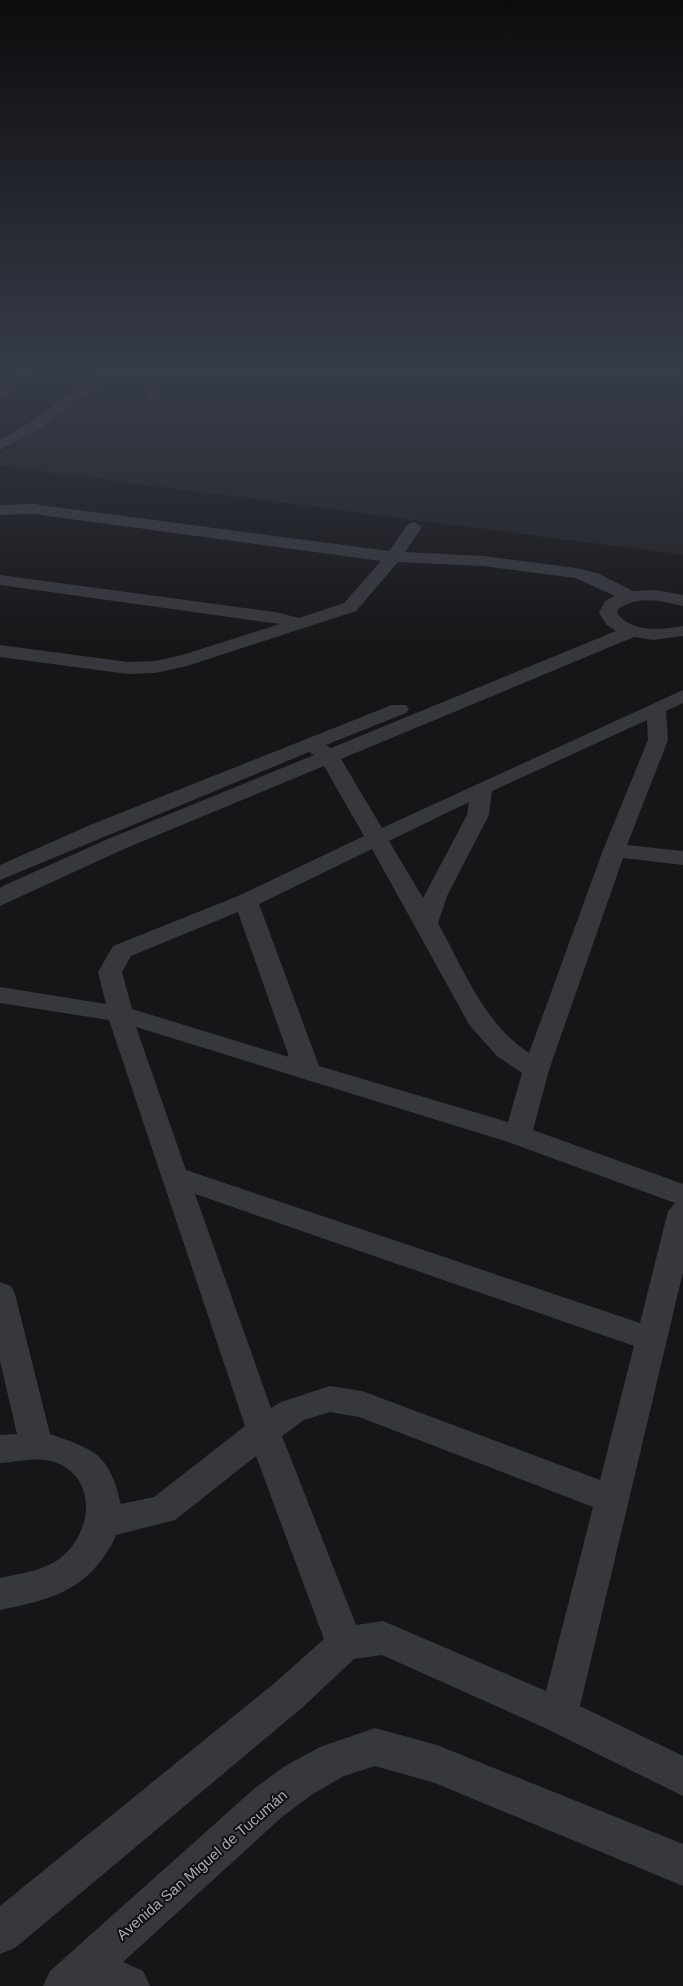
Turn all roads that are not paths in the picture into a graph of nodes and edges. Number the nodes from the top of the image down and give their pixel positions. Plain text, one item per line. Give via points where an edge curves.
1 (0, 510) edge
2 (0, 520) edge
3 (414, 527) dead end
4 (390, 561) junction
5 (0, 580) edge
6 (623, 599) junction
7 (681, 599) edge
8 (614, 622) junction
9 (297, 624) junction
10 (633, 631) junction
11 (683, 631) edge
12 (0, 651) edge
13 (683, 696) edge
14 (656, 709) junction
15 (310, 744) junction
16 (329, 756) junction
17 (482, 788) junction
18 (98, 830) junction
19 (378, 838) junction
20 (116, 844) junction
21 (614, 850) junction
22 (683, 858) edge
23 (0, 873) edge
24 (0, 899) edge
25 (246, 901) junction
26 (426, 923) junction
27 (0, 995) edge
28 (120, 1014) junction
29 (307, 1069) junction
30 (536, 1070) junction
31 (518, 1135) junction
32 (174, 1176) junction
33 (683, 1195) edge
34 (683, 1211) edge
35 (0, 1294) edge
36 (652, 1338) junction
37 (263, 1431) junction
38 (36, 1445) junction
39 (0, 1449) edge
40 (612, 1499) junction
41 (104, 1522) junction
42 (0, 1594) edge
43 (345, 1644) junction
44 (559, 1715) junction
45 (683, 1777) edge
46 (683, 1865) edge
47 (0, 1933) edge
48 (75, 1977) edge
49 (128, 1986) edge

1 - 4 street via 34,509 361,554
2 - 4 street via 30,518
3 - 4 street
4 - 6 street via 569,581
4 - 9 street via 350,608
5 - 9 street via 275,617
6 - 7 street via 654,595
6 - 8 street via 609,609
8 - 10 street
8 - 15 street
9 - 12 street via 187,660 155,667 128,668
10 - 11 street via 658,634
10 - 16 street
13 - 14 street
14 - 17 street
14 - 21 street via 658,740
15 - 16 street
15 - 18 street
16 - 19 street
16 - 20 street
17 - 19 street
17 - 26 street via 478,816 434,896
18 - 20 street
18 - 23 street
19 - 25 street
19 - 26 street
20 - 24 street via 13,890
21 - 22 street
21 - 30 street
25 - 28 street via 122,950 110,972
25 - 29 street
26 - 30 street via 479,1020 506,1050
27 - 28 street
28 - 29 street
28 - 32 street
29 - 31 street
30 - 31 street
31 - 33 street
32 - 36 street
32 - 37 street
34 - 36 street
35 - 38 street
36 - 40 street
37 - 40 street via 293,1411 330,1399 362,1404
37 - 41 street via 163,1510
37 - 43 street
38 - 39 street
38 - 41 street via 71,1454 85,1463 103,1489 106,1505
40 - 44 street
41 - 42 street via 88,1554 58,1580 18,1593
43 - 44 street via 383,1638
43 - 47 street via 290,1694
44 - 45 street
46 - 48 street, Avenida San Miguel de Tucumán via 437,1764 375,1747 334,1760 269,1802
48 - 49 street

